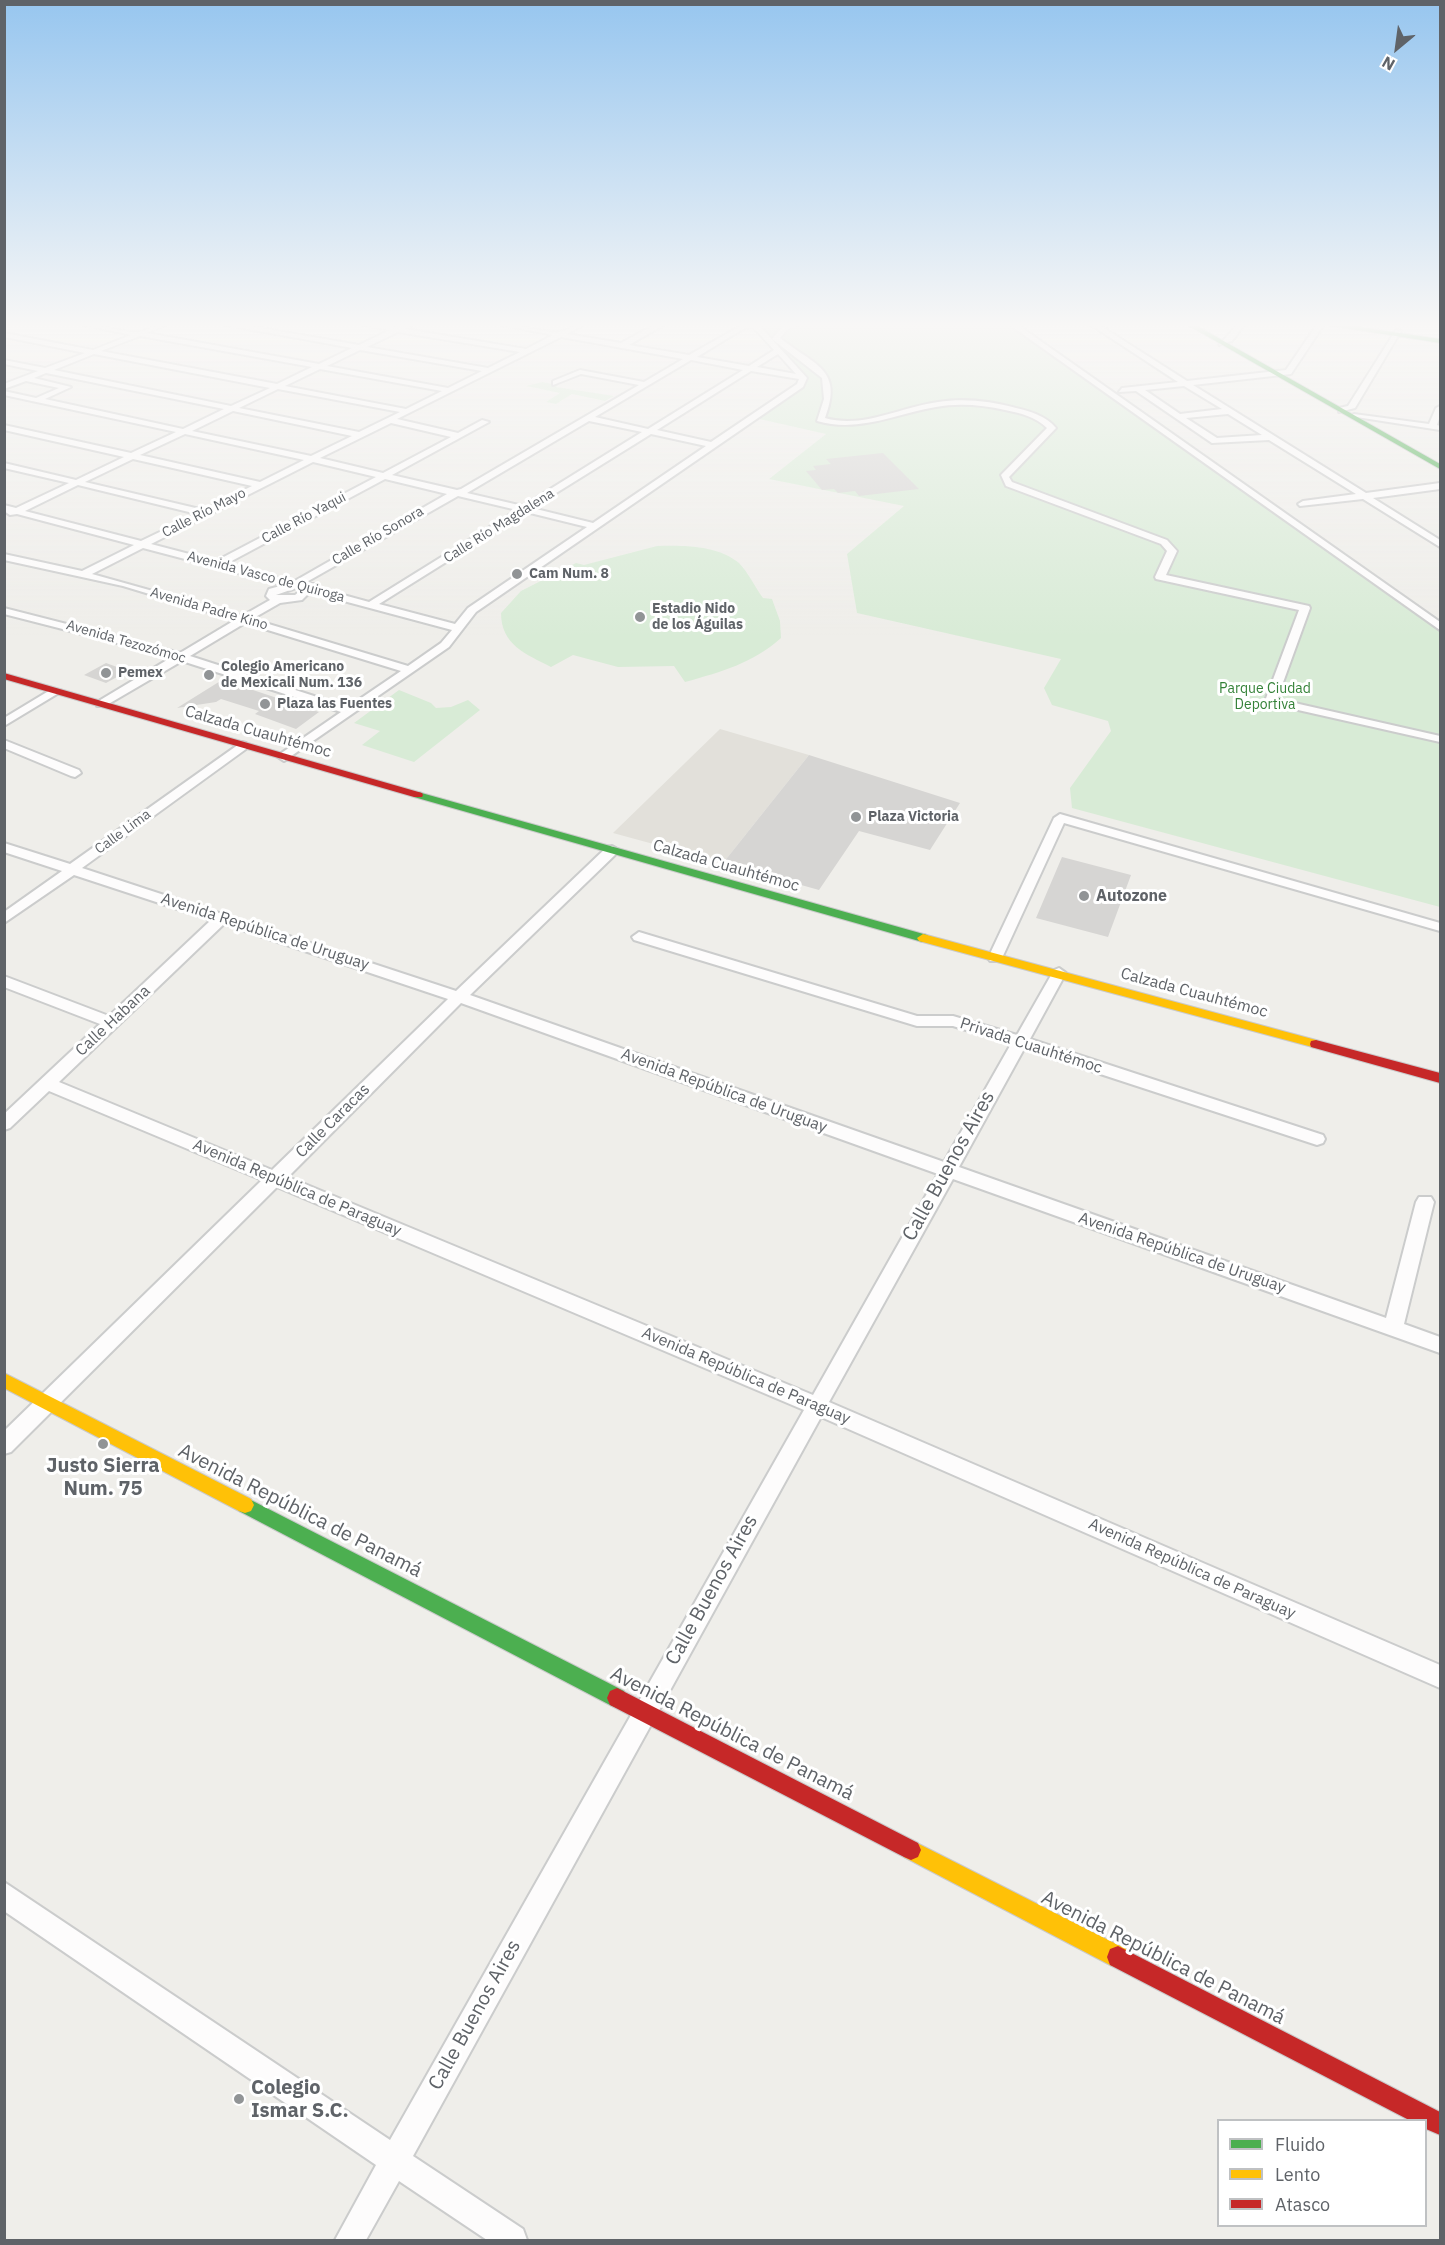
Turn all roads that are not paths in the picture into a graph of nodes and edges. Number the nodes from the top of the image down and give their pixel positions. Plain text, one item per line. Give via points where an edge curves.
1 (8, 428) edge
2 (169, 428) edge
3 (191, 428) edge
4 (326, 428) edge
5 (374, 428) edge
6 (423, 428) edge
7 (474, 428) edge
8 (571, 428) edge
9 (634, 428) edge
10 (654, 428) edge
11 (739, 428) edge
12 (1052, 428) edge
13 (1155, 428) edge
14 (1196, 428) edge
15 (1256, 428) edge
16 (1377, 428) edge
17 (1382, 428) edge
18 (184, 431) junction
19 (649, 431) junction
20 (360, 435) junction
21 (459, 436) junction
22 (1270, 437) junction
23 (714, 445) junction
24 (134, 455) junction
25 (1440, 458) edge
26 (312, 459) junction
27 (4, 465) edge
28 (1440, 467) edge
29 (383, 475) junction
30 (78, 481) junction
31 (260, 485) junction
32 (1440, 486) edge
33 (461, 493) junction
34 (1364, 495) junction
35 (1303, 504) dead end
36 (4, 508) edge
37 (526, 510) junction
38 (18, 511) junction
39 (205, 513) junction
40 (4, 517) edge
41 (596, 526) junction
42 (144, 543) junction
43 (1440, 544) edge
44 (4, 557) edge
45 (218, 564) junction
46 (82, 575) junction
47 (293, 586) junction
48 (305, 589) junction
49 (277, 600) junction
50 (371, 604) junction
51 (4, 611) edge
52 (244, 619) junction
53 (1440, 627) edge
54 (457, 628) junction
55 (178, 656) junction
56 (411, 670) junction
57 (4, 676) edge
58 (56, 691) junction
59 (100, 704) junction
60 (349, 711) junction
61 (4, 723) edge
62 (1440, 739) edge
63 (4, 743) edge
64 (242, 746) junction
65 (284, 757) junction
66 (75, 773) dead end
67 (4, 847) edge
68 (612, 850) junction
69 (73, 868) junction
70 (222, 918) junction
71 (4, 919) edge
72 (1440, 927) edge
73 (639, 937) dead end
74 (995, 958) junction
75 (1059, 973) junction
76 (4, 981) edge
77 (459, 997) junction
78 (111, 1023) junction
79 (1019, 1042) junction
80 (1440, 1078) edge
81 (47, 1083) junction
82 (4, 1124) edge
83 (1317, 1139) dead end
84 (946, 1170) junction
85 (275, 1178) junction
86 (1425, 1202) dead end
87 (1393, 1328) junction
88 (1440, 1345) edge
89 (4, 1380) edge
90 (47, 1403) junction
91 (815, 1405) junction
92 (4, 1445) edge
93 (1440, 1677) edge
94 (645, 1710) junction
95 (4, 1895) edge
96 (1440, 2124) edge
97 (394, 2161) junction
98 (350, 2241) edge
99 (512, 2241) edge

1 - 24 street
2 - 18 street
3 - 18 street
4 - 20 street
5 - 20 street, Calle Río Mayo
6 - 21 street
7 - 21 street, Calle Río Yaqui
8 - 33 street, Calle Río Sonora
9 - 19 street
10 - 19 street, Calle Río Magdalena
11 - 23 street
12 - 62 street via 1004,477 1009,484 1164,542 1172,551 1160,578 1305,608 1271,701
13 - 53 street
14 - 22 street via 1215,441
15 - 22 street
16 - 28 street
17 - 25 street
18 - 24 street
18 - 26 street
19 - 23 street
19 - 37 street, Calle Río Magdalena
20 - 26 street, Calle Río Mayo
21 - 29 street, Calle Río Yaqui
22 - 34 street
23 - 41 street
24 - 30 street
24 - 31 street
26 - 29 street
26 - 31 street, Calle Río Mayo
27 - 30 street
29 - 33 street
29 - 45 street, Calle Río Yaqui
30 - 38 street
30 - 39 street
31 - 39 street, Calle Río Mayo
32 - 34 street
33 - 37 street
33 - 47 street, Calle Río Sonora via 446,497
33 - 48 street, Calle Río Sonora
34 - 35 street
34 - 43 street
36 - 38 street, Avenida Vasco de Quiroga
37 - 41 street
37 - 50 street, Calle Río Magdalena
38 - 40 street
38 - 42 street, Avenida Vasco de Quiroga
39 - 42 street, Calle Río Mayo
41 - 54 street via 472,610
42 - 45 street, Avenida Vasco de Quiroga
42 - 46 street, Calle Río Mayo
44 - 46 street, Avenida Padre Kino
45 - 47 street, Avenida Vasco de Quiroga
46 - 52 street, Avenida Padre Kino
47 - 48 street, Avenida Vasco de Quiroga
47 - 49 street, Calle Río Sonora via 273,591 271,596
48 - 49 street, Calle Río Sonora via 298,598
48 - 50 street, Avenida Vasco de Quiroga
49 - 52 street, Calle Río Sonora
50 - 54 street, Avenida Vasco de Quiroga
51 - 55 street, Avenida Tezozómoc
52 - 55 street, Calle Río Sonora
52 - 56 street, Avenida Padre Kino
54 - 56 street via 451,639
55 - 59 street, Calle Río Sonora
55 - 60 street, Avenida Tezozómoc
56 - 60 street
57 - 58 street, Calzada Cuauhtémoc
58 - 59 street, Calzada Cuauhtémoc
58 - 61 street
59 - 64 street, Calzada Cuauhtémoc
60 - 65 street
63 - 66 street
64 - 65 street, Calzada Cuauhtémoc
64 - 69 street, Calle Lima
65 - 68 street, Calzada Cuauhtémoc
67 - 69 street, Avenida República de Uruguay
68 - 74 street, Calzada Cuauhtémoc
68 - 77 street, Calle Caracas
69 - 70 street, Avenida República de Uruguay
69 - 71 street, Calle Lima
70 - 77 street, Avenida República de Uruguay
70 - 78 street, Calle Habana
72 - 74 street via 1060,818
73 - 79 street, Privada Cuauhtémoc via 917,1021 953,1021
74 - 75 street, Calzada Cuauhtémoc
75 - 79 street, Calle Buenos Aires
75 - 80 street, Calzada Cuauhtémoc
76 - 78 street
77 - 84 street, Avenida República de Uruguay
77 - 85 street, Calle Caracas
78 - 81 street, Calle Habana
79 - 83 street, Privada Cuauhtémoc
79 - 84 street, Calle Buenos Aires
81 - 82 street, Calle Habana
81 - 85 street, Avenida República de Paraguay
84 - 87 street, Avenida República de Uruguay
84 - 91 street, Calle Buenos Aires
85 - 90 street, Calle Caracas
85 - 91 street, Avenida República de Paraguay
86 - 87 street
87 - 88 street, Avenida República de Uruguay
89 - 90 street, Avenida República de Panamá
90 - 92 street, Calle Caracas
90 - 94 street, Avenida República de Panamá
91 - 93 street, Avenida República de Paraguay
91 - 94 street, Calle Buenos Aires
94 - 96 street, Avenida República de Panamá
94 - 97 street, Calle Buenos Aires
95 - 97 street
97 - 98 street, Calle Buenos Aires
97 - 99 street

